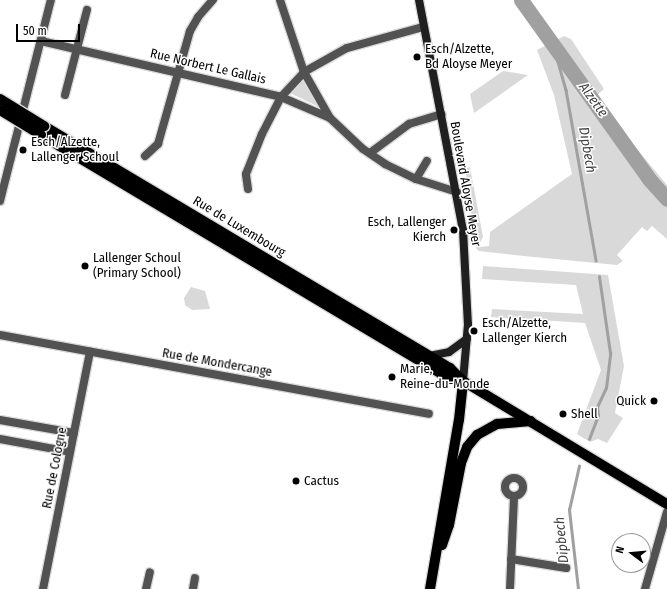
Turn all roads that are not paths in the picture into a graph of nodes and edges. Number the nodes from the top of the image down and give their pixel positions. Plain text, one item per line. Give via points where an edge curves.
1 (51, 0) edge
2 (213, 0) edge
3 (280, 0) edge
4 (418, 0) edge
5 (87, 10) dead end
6 (423, 27) junction
7 (41, 41) junction
8 (77, 49) junction
9 (304, 72) junction
10 (178, 73) junction
11 (65, 95) dead end
12 (281, 97) junction
13 (0, 99) edge
14 (0, 110) edge
15 (441, 114) junction
16 (330, 118) junction
17 (43, 130) junction
18 (370, 153) junction
19 (145, 156) dead end
20 (427, 161) dead end
21 (416, 179) junction
22 (248, 189) dead end
23 (457, 192) junction
24 (0, 201) edge
25 (0, 335) edge
26 (467, 339) junction
27 (90, 352) junction
28 (429, 356) junction
29 (463, 381) junction
30 (429, 414) dead end
31 (0, 420) edge
32 (531, 421) junction
33 (74, 433) junction
34 (0, 439) edge
35 (70, 452) junction
36 (514, 496) dead end
37 (667, 504) edge
38 (667, 512) edge
39 (511, 559) junction
40 (566, 568) dead end
41 (433, 569) junction
42 (150, 572) dead end
43 (195, 578) dead end
44 (43, 589) edge
45 (146, 589) edge
46 (193, 589) edge
47 (430, 589) edge
48 (510, 589) edge
49 (645, 589) edge

1 - 7 street
2 - 10 street via 190,31
3 - 9 street
4 - 6 main road, Boulevard Aloyse Meyer
5 - 8 street
6 - 9 street via 347,48
6 - 15 main road, Boulevard Aloyse Meyer
7 - 8 street, Rue Norbert Le Gallais
7 - 24 street
8 - 10 street, Rue Norbert Le Gallais
8 - 11 street
9 - 12 street
9 - 16 street
10 - 12 street, Rue Norbert Le Gallais
10 - 19 street via 158,144
12 - 16 street, Rue Norbert Le Gallais
12 - 22 street via 246,174
13 - 17 main road, Rue de Luxembourg, bridge
14 - 17 main road, Rue de Luxembourg, bridge
15 - 18 street via 409,124
15 - 23 main road, Boulevard Aloyse Meyer
16 - 18 street
17 - 28 main road, Rue de Luxembourg
17 - 29 main road, Rue de Luxembourg via 439,372
18 - 21 street via 385,164
20 - 21 street
21 - 23 street
23 - 26 main road, Boulevard Aloyse Meyer via 466,258
25 - 27 street, Rue de Mondercange
26 - 28 main road via 449,352
26 - 29 main road, Boulevard Aloyse Meyer
27 - 30 street, Rue de Mondercange
27 - 33 street, Rue de Cologne
28 - 29 main road, Rue de Luxembourg via 450,368
29 - 32 main road, Rue de Luxembourg
29 - 41 main road via 459,420
31 - 33 street
32 - 37 main road, Rue de Luxembourg
32 - 41 main road via 497,424 477,435 467,447 461,464 449,525
33 - 35 street, Rue de Cologne
34 - 35 street
35 - 44 street, Rue de Cologne
36 - 39 street
38 - 49 street
39 - 40 street
39 - 48 street
41 - 47 main road
42 - 45 street
43 - 46 street

